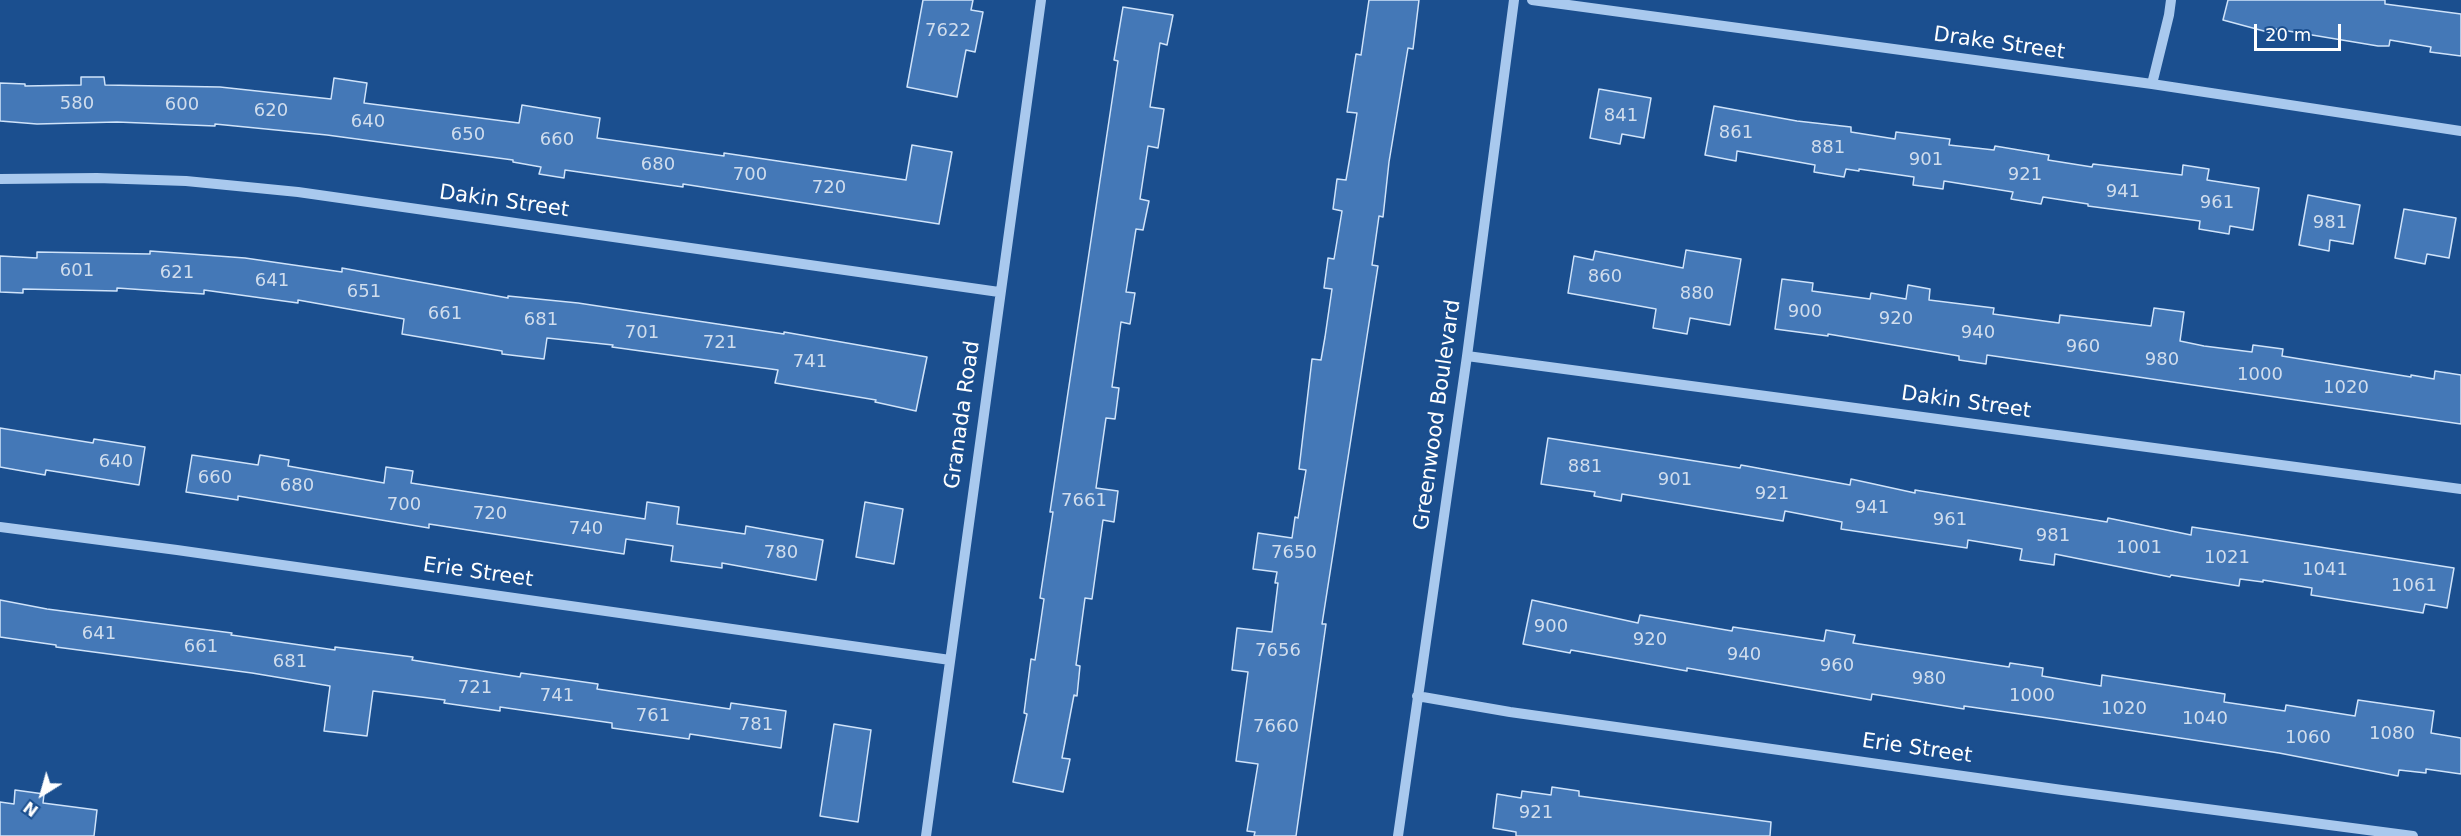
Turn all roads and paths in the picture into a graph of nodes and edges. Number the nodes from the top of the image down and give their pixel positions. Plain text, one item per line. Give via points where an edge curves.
1 (1041, 0) edge
2 (1514, 0) edge
3 (1532, 0) edge
4 (2170, 0) edge
5 (2152, 84) junction
6 (2461, 131) edge
7 (0, 179) edge
8 (999, 292) junction
9 (1467, 356) junction
10 (2461, 489) edge
11 (0, 527) edge
12 (950, 660) junction
13 (1417, 696) junction
14 (926, 836) edge
15 (1398, 836) edge
16 (2413, 836) edge

1 - 8 street, Granada Road
2 - 9 street, Greenwood Boulevard
3 - 5 street, Drake Street
4 - 5 street
5 - 6 street, Drake Street
7 - 8 street, Dakin Street via 186,181 298,192
8 - 12 street, Granada Road
9 - 10 street, Dakin Street
9 - 13 street, Greenwood Boulevard
11 - 12 street, Erie Street
12 - 14 street, Granada Road
13 - 15 street, Greenwood Boulevard
13 - 16 street, Erie Street

